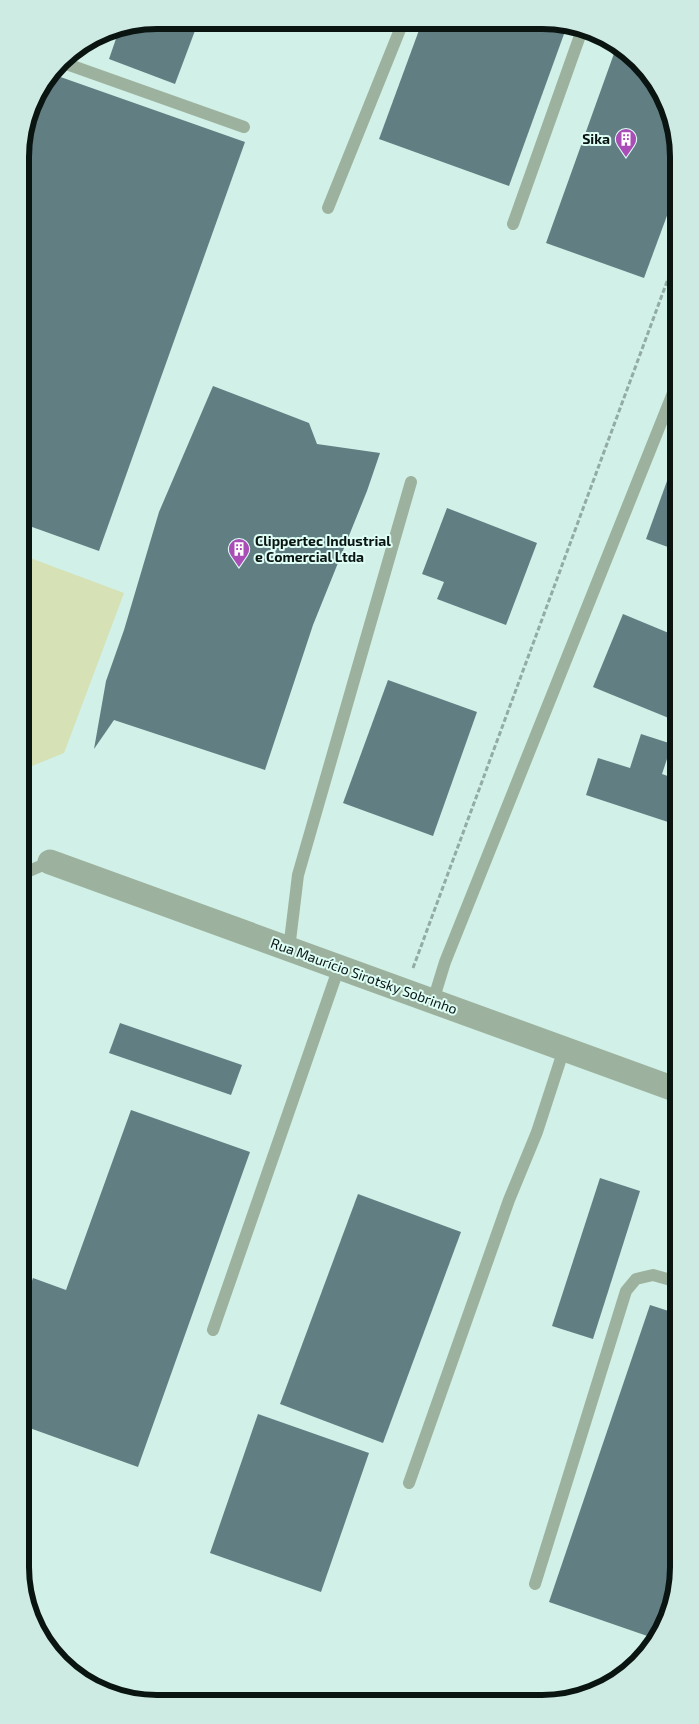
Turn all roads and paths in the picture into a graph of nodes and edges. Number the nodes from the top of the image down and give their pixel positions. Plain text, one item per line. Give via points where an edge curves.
1 (400, 29) edge
2 (580, 35) edge
3 (68, 65) edge
4 (244, 127) dead end
5 (328, 208) dead end
6 (513, 224) dead end
7 (670, 274) edge
8 (670, 400) edge
9 (411, 482) dead end
10 (50, 862) joint
11 (29, 871) edge
12 (289, 949) junction
13 (339, 967) junction
14 (405, 991) junction
15 (433, 1001) junction
16 (564, 1049) junction
17 (670, 1087) edge
18 (670, 1280) edge
19 (213, 1330) dead end
20 (408, 1483) dead end
21 (535, 1584) dead end

1 - 5 lane
2 - 6 lane
3 - 4 lane
7 - 14 path
8 - 15 lane via 449,952
9 - 12 lane via 298,875
10 - 11 lane
10 - 12 street, Rua Maurício Sirotsky Sobrinho
12 - 13 street, Rua Maurício Sirotsky Sobrinho
13 - 14 street, Rua Maurício Sirotsky Sobrinho
13 - 19 lane
14 - 15 street, Rua Maurício Sirotsky Sobrinho
15 - 16 street, Rua Maurício Sirotsky Sobrinho
16 - 17 street, Rua Maurício Sirotsky Sobrinho
16 - 20 lane via 537,1132 509,1200
18 - 21 lane via 653,1275 636,1279 626,1291

